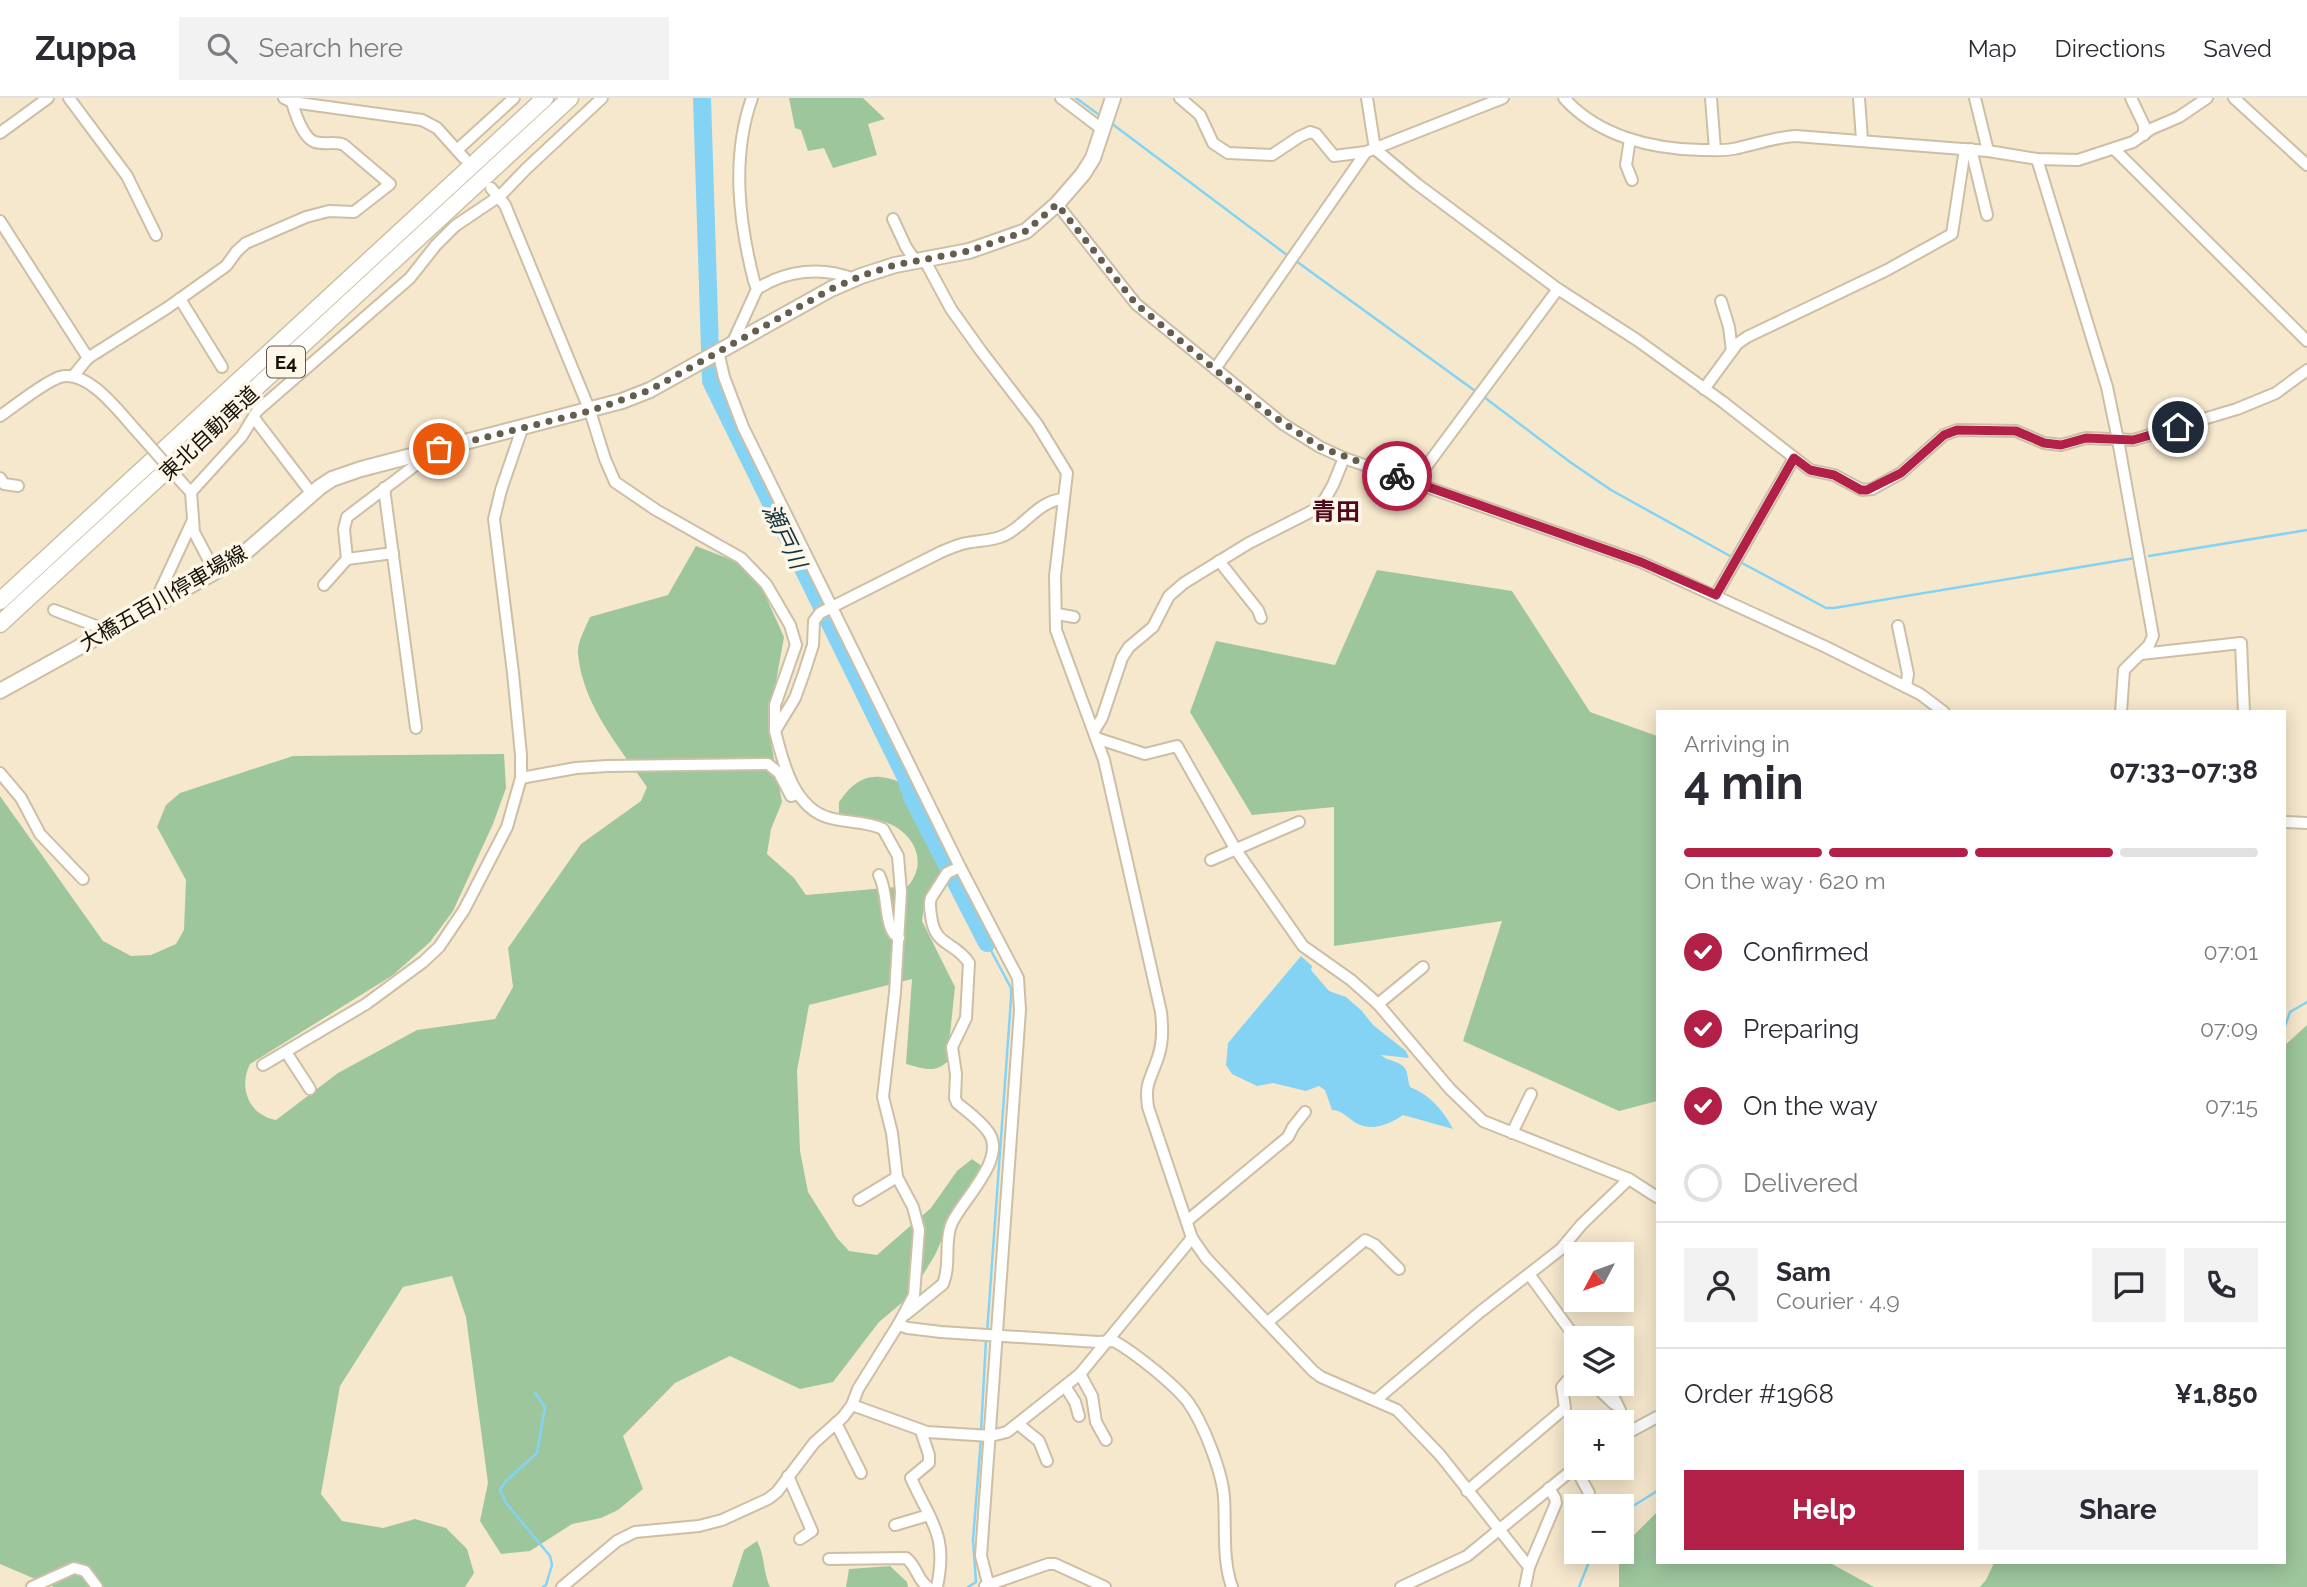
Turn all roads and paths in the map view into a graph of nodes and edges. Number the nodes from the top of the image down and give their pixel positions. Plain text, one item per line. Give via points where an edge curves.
1 (48, 98) edge
2 (69, 98) edge
3 (514, 98) edge
4 (545, 98) edge
5 (570, 98) edge
6 (602, 98) edge
7 (752, 98) edge
8 (1062, 98) edge
9 (1113, 98) edge
10 (1180, 98) edge
11 (1367, 98) edge
12 (1503, 98) edge
13 (1564, 98) edge
14 (1580, 98) edge
15 (1711, 98) edge
16 (1858, 98) edge
17 (1975, 98) edge
18 (2131, 98) edge
19 (2207, 98) edge
20 (2234, 98) edge
21 (286, 99) edge
22 (1574, 109) junction
23 (1105, 124) junction
24 (0, 133) edge
25 (2144, 135) junction
26 (1630, 139) junction
27 (1862, 140) junction
28 (1968, 149) junction
29 (2114, 149) junction
30 (1715, 150) junction
31 (1370, 151) junction
32 (1988, 151) junction
33 (2037, 159) junction
34 (2307, 165) edge
35 (1632, 180) dead end
36 (491, 188) dead end
37 (499, 197) junction
38 (1057, 204) junction
39 (1987, 215) dead end
40 (893, 219) dead end
41 (0, 221) edge
42 (156, 236) dead end
43 (921, 262) junction
44 (854, 279) junction
45 (757, 289) junction
46 (1558, 289) junction
47 (180, 299) junction
48 (1721, 301) dead end
49 (2307, 341) edge
50 (732, 344) junction
51 (1732, 351) junction
52 (712, 355) junction
53 (88, 358) junction
54 (222, 367) dead end
55 (1215, 369) junction
56 (2307, 370) edge
57 (74, 375) junction
58 (1704, 388) junction
59 (590, 411) junction
60 (0, 416) edge
61 (254, 418) junction
62 (523, 426) junction
63 (2118, 440) junction
64 (420, 454) junction
65 (1344, 458) junction
66 (1794, 458) junction
67 (0, 478) edge
68 (1417, 483) junction
69 (18, 486) dead end
70 (384, 488) junction
71 (188, 489) junction
72 (312, 494) junction
73 (1064, 499) junction
74 (193, 520) junction
75 (393, 554) junction
76 (347, 559) junction
77 (1219, 561) junction
78 (215, 572) junction
79 (324, 585) dead end
80 (1716, 595) junction
81 (0, 601) edge
82 (153, 607) junction
83 (826, 609) junction
84 (54, 610) dead end
85 (1056, 614) junction
86 (1074, 617) dead end
87 (1261, 618) dead end
88 (0, 624) edge
89 (1898, 626) dead end
90 (109, 631) junction
91 (2141, 654) junction
92 (1906, 687) junction
93 (0, 691) edge
94 (1941, 710) edge
95 (2122, 710) edge
96 (2244, 710) edge
97 (416, 728) dead end
98 (775, 731) junction
99 (1095, 735) junction
100 (0, 773) edge
101 (522, 778) junction
102 (797, 794) junction
103 (1298, 822) dead end
104 (2286, 822) edge
105 (2307, 823) edge
106 (1236, 850) junction
107 (1211, 860) dead end
108 (960, 867) junction
109 (879, 875) dead end
110 (83, 879) dead end
111 (899, 938) junction
112 (1423, 967) dead end
113 (1378, 1004) junction
114 (286, 1052) junction
115 (262, 1065) dead end
116 (310, 1089) dead end
117 (1531, 1094) dead end
118 (1305, 1112) dead end
119 (1512, 1133) junction
120 (897, 1177) junction
121 (1629, 1179) junction
122 (1656, 1196) edge
123 (859, 1200) dead end
124 (1187, 1221) junction
125 (1192, 1238) junction
126 (1399, 1269) dead end
127 (1529, 1274) junction
128 (901, 1320) junction
129 (1268, 1322) junction
130 (1567, 1326) edge
131 (991, 1334) junction
132 (1108, 1340) junction
133 (1080, 1374) junction
134 (1564, 1385) edge
135 (1065, 1386) junction
136 (1605, 1396) edge
137 (1613, 1396) edge
138 (1376, 1400) junction
139 (852, 1405) junction
140 (1620, 1410) joint
141 (1079, 1416) dead end
142 (1656, 1418) edge
143 (836, 1423) junction
144 (1018, 1424) junction
145 (1634, 1429) edge
146 (921, 1431) junction
147 (984, 1436) junction
148 (1106, 1440) dead end
149 (1047, 1461) dead end
150 (861, 1473) dead end
151 (789, 1476) junction
152 (1564, 1476) edge
153 (1549, 1488) junction
154 (1467, 1491) junction
155 (929, 1516) junction
156 (895, 1525) dead end
157 (1499, 1530) junction
158 (800, 1539) dead end
159 (829, 1559) dead end
160 (1529, 1567) junction
161 (986, 1585) edge
162 (32, 1587) edge
163 (97, 1587) edge
164 (562, 1587) edge
165 (928, 1587) edge
166 (937, 1587) edge
167 (1105, 1587) edge
168 (1232, 1587) edge
169 (1401, 1587) edge
170 (1525, 1587) edge

1 - 24 street
2 - 42 street via 127,176
3 - 21 street via 461,154 437,128 422,120
4 - 81 highway, 東北自動車道 / E4
5 - 88 highway, 東北自動車道 / E4
6 - 37 street
7 - 45 street via 742,142 739,191 742,228
8 - 23 street
9 - 23 main road, 大橋五百川停車場線
10 - 31 street via 1200,115 1213,144 1228,153 1275,154 1310,132 1334,156
11 - 31 street
12 - 31 street
13 - 22 street
14 - 22 street
15 - 30 street
16 - 27 street
17 - 32 street
18 - 25 street
19 - 25 street
20 - 34 street
21 - 47 street via 311,139 344,145 390,184 354,212 329,211 306,217 246,243 226,266
22 - 26 street
23 - 38 main road, 大橋五百川停車場線 via 1093,159
25 - 29 street
26 - 30 street via 1655,147
26 - 35 street via 1626,165
27 - 28 street
27 - 30 street via 1783,136
28 - 32 street
28 - 39 street
28 - 51 street via 1952,234 1747,337
29 - 33 street via 2078,160
29 - 49 street
31 - 46 street
31 - 55 street
32 - 33 street
33 - 63 street via 2107,387
36 - 37 street
37 - 59 street
37 - 61 street via 455,226 410,278 261,407
38 - 43 main road, 大橋五百川停車場線 via 1026,231
38 - 55 street via 1136,304
40 - 43 street via 905,247
41 - 53 street
43 - 44 main road, 大橋五百川停車場線
43 - 73 street via 1055,453 1067,473
44 - 45 street via 841,273 798,272
44 - 50 main road, 大橋五百川停車場線
45 - 50 street
46 - 58 street
46 - 68 street
47 - 53 street
47 - 54 street
48 - 51 street
50 - 52 main road, 大橋五百川停車場線
51 - 58 street
52 - 59 main road, 大橋五百川停車場線 via 650,390
52 - 83 street
53 - 57 street
55 - 65 street via 1283,424
56 - 63 street via 2276,393 2237,409 2152,436
57 - 60 street via 58,377
57 - 71 street, bridge via 94,387
58 - 66 street
59 - 62 main road, 大橋五百川停車場線
59 - 98 street via 615,482 741,558 766,584 790,625 796,646 775,705
61 - 71 street
61 - 72 street
62 - 64 main road, 大橋五百川停車場線
62 - 101 street via 494,519
63 - 66 street via 2086,438 2061,445 2016,431 1957,430 1944,435 1901,473 1867,490 1810,470
63 - 91 street via 2153,636
64 - 70 street via 417,464
64 - 72 main road, 大橋五百川停車場線 via 332,479
65 - 68 street
65 - 77 street via 1329,492 1314,510
66 - 80 street
67 - 69 street via 4,484
68 - 80 street via 1641,562
70 - 75 street
70 - 76 street via 347,517
71 - 74 street
72 - 78 main road, 大橋五百川停車場線 via 248,550
73 - 83 street via 1048,502 1007,534 941,552
73 - 85 street via 1055,576
74 - 78 street via 194,532
74 - 82 street
75 - 76 street
75 - 97 street
76 - 79 street
77 - 87 street
77 - 99 street via 1169,596 1153,626 1129,647
78 - 82 main road, 大橋五百川停車場線
80 - 92 street
82 - 90 main road, 大橋五百川停車場線
83 - 98 street via 814,621 813,645 804,673
83 - 108 street
84 - 90 street
85 - 86 street
85 - 99 street via 1056,630
89 - 92 street via 1908,674
90 - 93 main road, 大橋五百川停車場線
91 - 95 street via 2124,670
91 - 96 street via 2241,643
92 - 94 street
98 - 102 street
99 - 106 street via 1145,754 1177,746
99 - 124 street via 1161,1012 1163,1036 1147,1084 1148,1107
100 - 110 street via 21,797 40,834
101 - 102 street via 607,766 768,764 779,773 791,796
101 - 114 street via 508,827 439,947 366,1004
102 - 111 street via 806,806 829,818 883,829 901,870
103 - 106 street
104 - 105 street
106 - 107 street
106 - 113 street via 1303,946
108 - 128 street via 947,873 929,902 932,928 969,963 966,1018 952,1047 955,1098 989,1133 992,1147 986,1170 953,1221 943,1284
108 - 131 street via 1018,978 1020,994
109 - 111 street via 890,929
111 - 120 street via 883,1097
112 - 113 street
113 - 119 street via 1474,1115
114 - 115 street
114 - 116 street
117 - 119 street
118 - 124 street via 1288,1138
119 - 121 street
120 - 123 street
120 - 128 street via 919,1225 914,1295
121 - 122 street
121 - 127 street via 1561,1249
124 - 125 street
125 - 129 street
125 - 132 street
126 - 129 street via 1366,1240
127 - 130 street
127 - 138 street
128 - 131 street via 908,1328
128 - 139 street
129 - 138 street via 1321,1377
131 - 132 street
131 - 147 street
132 - 133 street
132 - 168 street via 1121,1345 1188,1402 1222,1483
133 - 135 street
133 - 148 street
134 - 154 street via 1565,1408
135 - 141 street
135 - 144 street
136 - 140 street
137 - 140 street
138 - 154 street via 1406,1417
139 - 143 street
139 - 146 street
142 - 145 street
143 - 150 street
143 - 151 street
144 - 147 street via 1007,1432
144 - 149 street via 1039,1441
146 - 147 street
146 - 155 street via 929,1464 911,1478
147 - 161 street via 982,1556
151 - 158 street via 812,1531
151 - 164 street via 768,1499 722,1520 635,1532 606,1549
152 - 153 street
153 - 157 street
153 - 160 street via 1556,1503
154 - 157 street
155 - 156 street
155 - 166 street via 940,1539
157 - 160 street
157 - 169 street via 1467,1556
159 - 165 street via 906,1558
160 - 170 street
161 - 167 street via 1055,1564
162 - 163 street via 74,1568 85,1571

